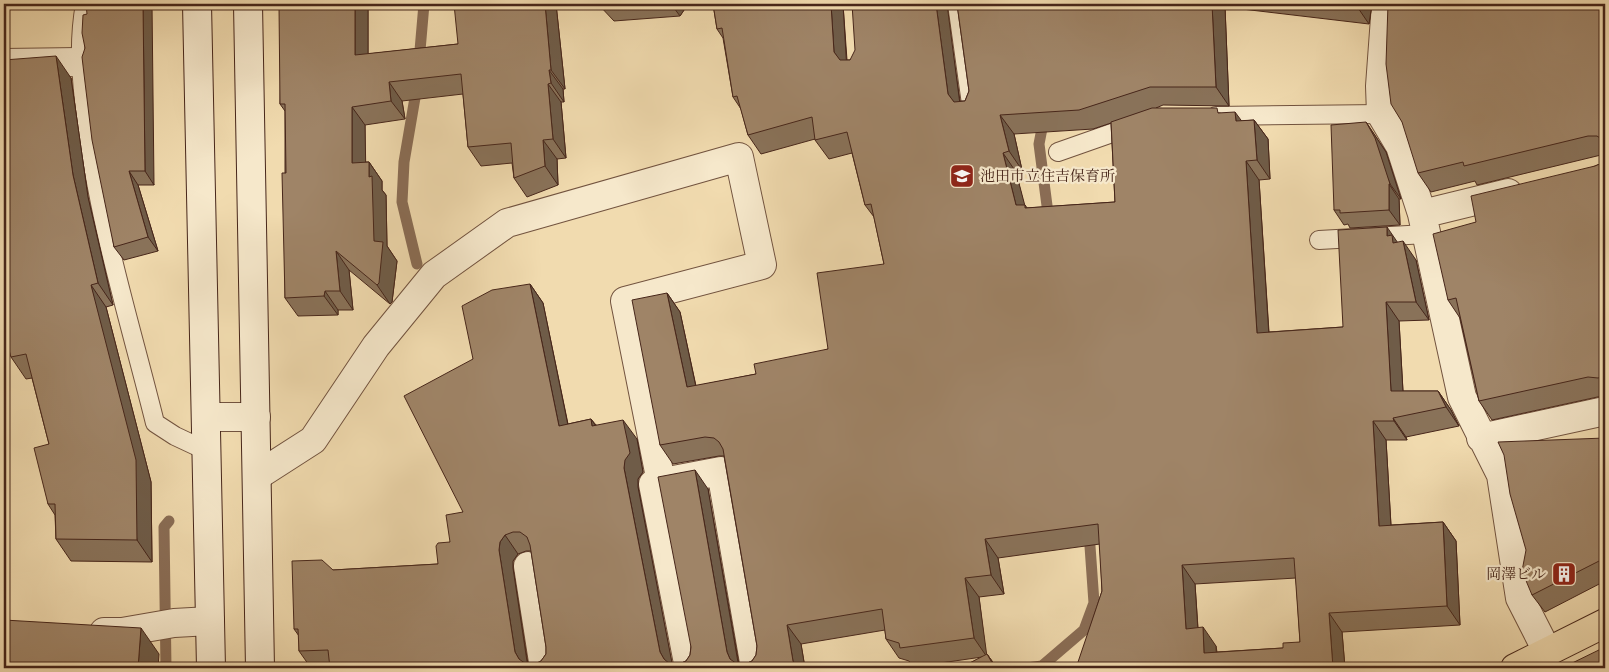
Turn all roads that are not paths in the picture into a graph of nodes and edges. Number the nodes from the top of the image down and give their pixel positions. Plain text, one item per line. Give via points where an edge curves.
1 (84, 4) edge
2 (197, 4) edge
3 (248, 4) edge
4 (957, 4) edge
5 (1386, 4) edge
6 (80, 62) junction
7 (4, 63) edge
8 (972, 111) edge
9 (1381, 114) junction
10 (1202, 116) edge
11 (1145, 122) edge
12 (1058, 152) dead end
13 (1528, 188) edge
14 (1424, 224) junction
15 (1320, 240) dead end
16 (1605, 411) edge
17 (206, 417) junction
18 (256, 417) junction
19 (1482, 438) junction
20 (207, 451) junction
21 (257, 476) junction
22 (661, 482) junction
23 (528, 566) edge
24 (210, 621) junction
25 (1605, 623) edge
26 (83, 631) edge
27 (1547, 651) junction
28 (211, 668) edge
29 (260, 668) edge
30 (544, 668) edge
31 (689, 668) edge
32 (755, 668) edge
33 (1515, 668) edge

1 - 6 lane
2 - 17 street
3 - 18 street
4 - 8 lane
5 - 9 street
6 - 7 street
6 - 20 lane via 90,152 106,233 155,423
9 - 10 lane
9 - 14 street via 1400,146
11 - 12 lane
13 - 14 street
14 - 15 lane
14 - 19 street via 1462,398
16 - 19 street
17 - 18 street
17 - 20 street
18 - 21 street
19 - 27 street via 1501,475 1520,598
20 - 24 street
21 - 22 street via 313,440 376,346 434,276 507,224 739,157 762,265 625,301
21 - 29 street
22 - 31 street via 653,484
22 - 32 street via 721,471
23 - 30 street
24 - 26 street via 164,624 122,632
24 - 28 street
25 - 27 main road
27 - 33 main road

